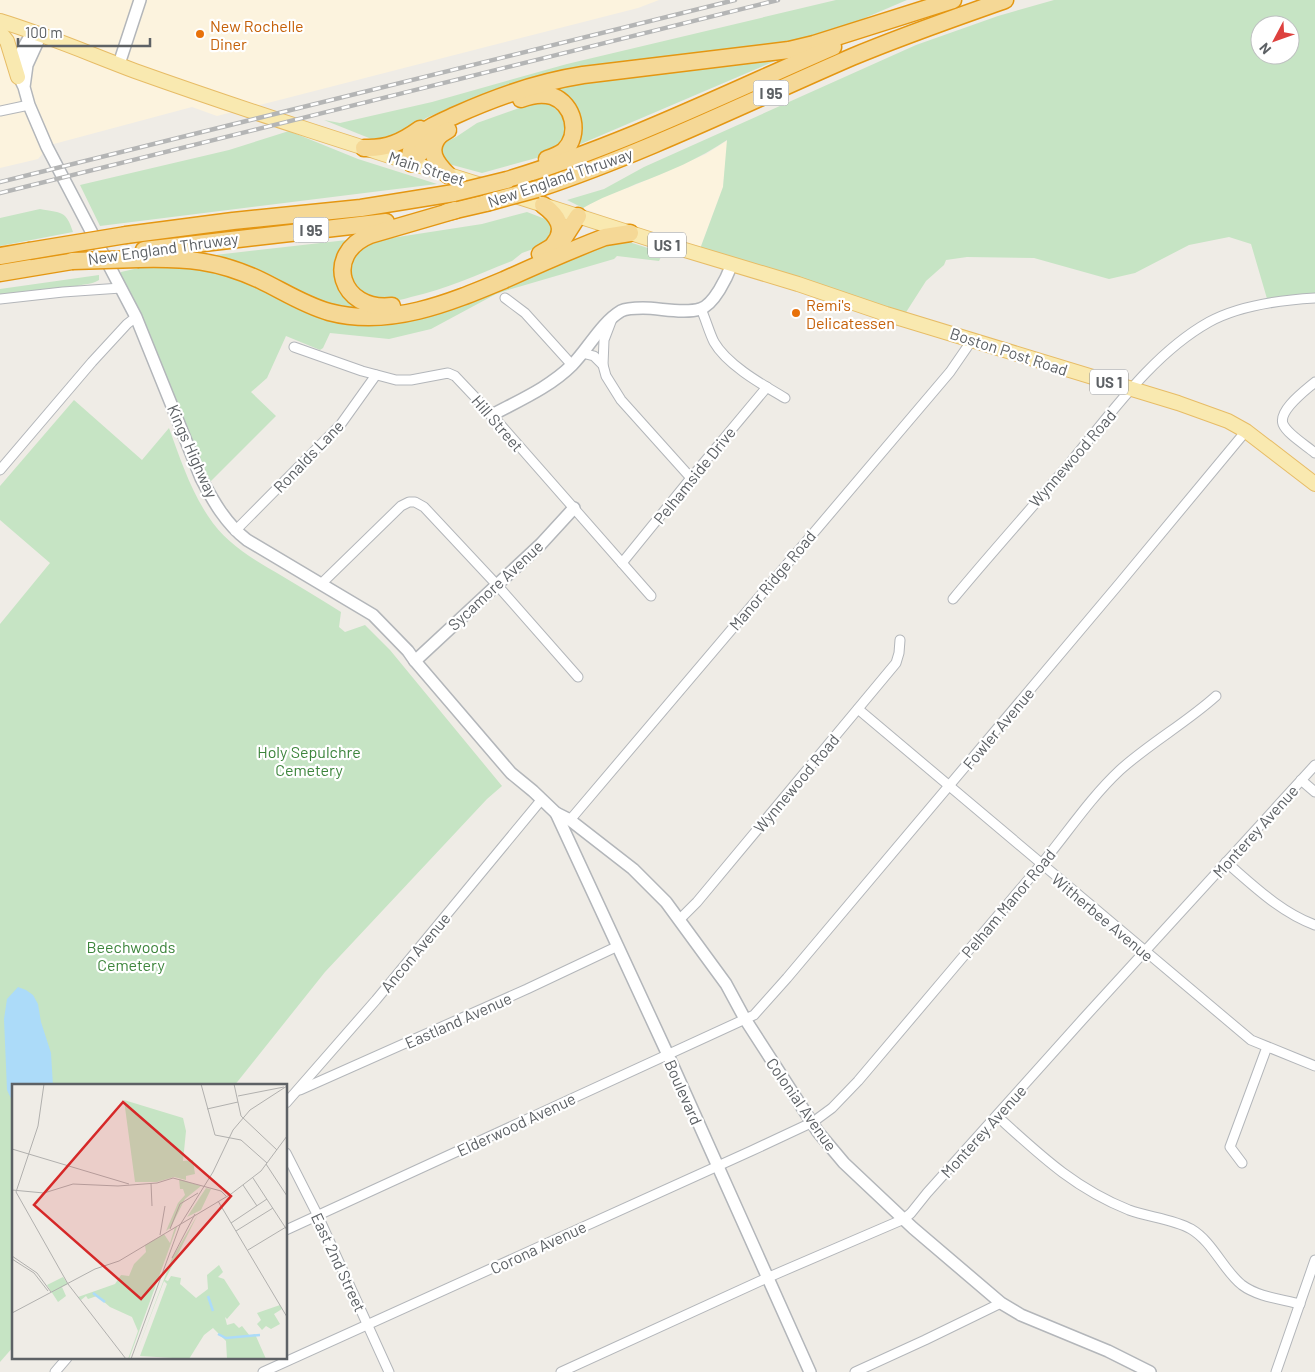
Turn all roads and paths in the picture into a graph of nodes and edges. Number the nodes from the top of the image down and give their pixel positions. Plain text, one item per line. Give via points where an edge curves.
1 (140, 0) edge
2 (953, 0) edge
3 (1005, 0) edge
4 (0, 21) edge
5 (0, 32) edge
6 (38, 34) junction
7 (119, 64) junction
8 (21, 82) junction
9 (28, 105) junction
10 (475, 106) junction
11 (0, 111) edge
12 (444, 132) junction
13 (364, 148) junction
14 (411, 163) junction
15 (448, 175) junction
16 (511, 178) junction
17 (543, 205) junction
18 (456, 210) junction
19 (582, 218) junction
20 (630, 233) junction
21 (554, 253) junction
22 (137, 255) junction
23 (0, 256) edge
24 (732, 264) junction
25 (0, 273) edge
26 (121, 288) junction
27 (506, 298) dead end
28 (1315, 298) edge
29 (0, 299) edge
30 (701, 309) junction
31 (886, 314) joint
32 (136, 317) junction
33 (612, 318) junction
34 (969, 338) junction
35 (294, 347) dead end
36 (582, 353) junction
37 (572, 364) junction
38 (603, 365) junction
39 (376, 375) junction
40 (1315, 382) edge
41 (767, 387) junction
42 (1131, 389) junction
43 (785, 398) dead end
44 (492, 415) junction
45 (1246, 431) junction
46 (1315, 453) edge
47 (0, 470) edge
48 (691, 478) junction
49 (1315, 484) edge
50 (574, 508) junction
51 (235, 531) junction
52 (622, 563) junction
53 (321, 584) junction
54 (497, 584) junction
55 (651, 596) dead end
56 (953, 599) dead end
57 (900, 640) dead end
58 (415, 661) junction
59 (578, 677) dead end
60 (1216, 696) dead end
61 (858, 709) junction
62 (1315, 764) edge
63 (511, 773) joint
64 (1301, 780) junction
65 (949, 785) junction
66 (1315, 792) edge
67 (542, 799) junction
68 (556, 813) junction
69 (570, 820) junction
70 (1226, 862) junction
71 (1041, 864) junction
72 (679, 920) junction
73 (1315, 925) edge
74 (618, 946) junction
75 (1145, 952) junction
76 (745, 1019) junction
77 (1267, 1048) junction
78 (668, 1054) junction
79 (1315, 1066) edge
80 (298, 1091) junction
81 (288, 1100) edge
82 (997, 1116) junction
83 (813, 1122) junction
84 (288, 1156) edge
85 (1242, 1163) dead end
86 (717, 1165) junction
87 (318, 1216) junction
88 (904, 1219) junction
89 (288, 1229) edge
90 (1315, 1260) edge
91 (769, 1277) junction
92 (1001, 1303) junction
93 (1300, 1304) junction
94 (367, 1324) junction
95 (65, 1360) edge
96 (1145, 1371) edge
97 (56, 1372) edge
98 (263, 1372) edge
99 (389, 1372) edge
100 (560, 1372) edge
101 (810, 1372) edge
102 (855, 1372) edge
103 (1276, 1372) edge

1 - 7 street
2 - 10 highway via 795,49 562,78 512,91
2 - 16 highway, New England Thruway / I 95 via 841,44 605,146
3 - 18 highway, New England Thruway / I 95, bridge via 863,53 587,171 537,189
4 - 6 main road, Main Street / US 1
5 - 8 main road via 7,41
6 - 7 main road, Main Street / US 1
6 - 8 street, Kings Highway via 29,38 17,62
7 - 13 main road, Main Street / US 1
8 - 9 street, Kings Highway
9 - 11 street
9 - 26 street, Kings Highway
10 - 13 highway via 428,123 397,144
10 - 14 highway via 420,135 411,150
12 - 14 highway
12 - 15 highway via 435,141 433,152 436,162
12 - 16 highway via 531,96 546,95 560,100 570,112 574,126 570,143 563,152 533,164
13 - 14 main road, Main Street / US 1
14 - 15 main road, Main Street / US 1
15 - 17 main road, Main Street / US 1
16 - 23 highway, New England Thruway / I 95, bridge via 454,193 361,208 126,235
17 - 19 main road, Main Street / US 1
17 - 21 highway via 557,218 561,229
18 - 21 highway via 358,241 348,251 343,266 344,281 351,293 365,304 376,306 413,302
18 - 22 highway, New England Thruway / I 95 via 368,224 232,238
19 - 20 main road, Main Street / US 1
19 - 21 highway
20 - 21 highway via 604,236
20 - 24 main road, Main Street / US 1
21 - 22 highway via 442,304 368,317 316,308 248,275 212,262
22 - 25 highway, New England Thruway, bridge via 72,261
24 - 30 street via 711,301
24 - 31 main road, Main Street / US 1
26 - 29 street
26 - 32 street, Kings Highway
27 - 37 street via 525,313
28 - 42 street, Wynnewood Road via 1262,304 1210,322 1170,348
30 - 33 street via 634,308 622,310
30 - 41 street via 722,353
31 - 34 main road, Boston Post Road / US 1
32 - 47 street via 104,349
32 - 51 street, Kings Highway via 201,478
33 - 36 street
33 - 38 street via 604,340
34 - 42 main road, Boston Post Road / US 1
34 - 69 street, Manor Ridge Road via 970,343 950,372
35 - 39 street, Hill Street
36 - 37 street
36 - 38 street via 594,356
37 - 44 street via 556,379
38 - 48 street via 621,400
39 - 44 street, Hill Street via 396,380 455,376
39 - 51 street, Ronalds Lane via 340,424
40 - 46 street via 1289,405 1283,424
41 - 43 street
41 - 48 street, Pelhamside Drive
42 - 45 main road, Boston Post Road / US 1 via 1228,421
42 - 56 street, Wynnewood Road
44 - 50 street, Hill Street
45 - 49 main road, Boston Post Road / US 1
45 - 65 street, Fowler Avenue
48 - 52 street, Pelhamside Drive
50 - 52 street, Hill Street
50 - 54 street, Sycamore Avenue
51 - 53 street, Kings Highway
52 - 55 street, Hill Street
53 - 54 street via 401,506 415,502
53 - 58 street, Kings Highway via 373,615
54 - 58 street, Sycamore Avenue
54 - 59 street
57 - 61 street, Wynnewood Road via 896,663
58 - 63 street, Kings Highway
60 - 71 street, Pelham Manor Road via 1120,771
61 - 65 street, Witherbee Avenue
61 - 72 street, Wynnewood Road
62 - 64 street, Monterey Avenue
63 - 67 street, Colonial Avenue
64 - 66 street
64 - 70 street, Monterey Avenue
65 - 71 street, Witherbee Avenue
65 - 76 street, Fowler Avenue via 788,978 754,1015
67 - 68 street, Colonial Avenue
67 - 80 street, Ancon Avenue
68 - 69 street, Colonial Avenue
68 - 74 street, Boulevard
69 - 72 street, Colonial Avenue via 648,882
70 - 73 street via 1275,904 1292,916
70 - 75 street, Monterey Avenue
71 - 75 street, Witherbee Avenue
71 - 83 street, Pelham Manor Road via 858,1081
72 - 76 street, Colonial Avenue via 726,984
74 - 78 street, Boulevard
74 - 80 street, Eastland Avenue
75 - 77 street, Witherbee Avenue via 1251,1040
75 - 82 street, Monterey Avenue
76 - 78 street, Elderwood Avenue
76 - 83 street, Colonial Avenue
77 - 79 street, Witherbee Avenue
77 - 85 street via 1230,1147
78 - 86 street, Boulevard
78 - 87 street, Elderwood Avenue
80 - 81 street, Ancon Avenue
82 - 88 street, Monterey Avenue
82 - 93 street via 1044,1160 1076,1184 1131,1210 1188,1228 1202,1238 1242,1285 1257,1293
83 - 86 street, Corona Avenue
83 - 88 street, Colonial Avenue via 844,1163
84 - 87 street, East 2nd Street
86 - 91 street, Boulevard
86 - 94 street, Corona Avenue
87 - 89 street, Elderwood Avenue
87 - 94 street, East 2nd Street
88 - 91 street, Monterey Avenue
88 - 92 street, Colonial Avenue
90 - 93 street
91 - 100 street, Monterey Avenue
91 - 101 street, Boulevard
92 - 96 street, Colonial Avenue
92 - 102 street
93 - 103 street
94 - 98 street, Corona Avenue
94 - 99 street, East 2nd Street
95 - 97 street

